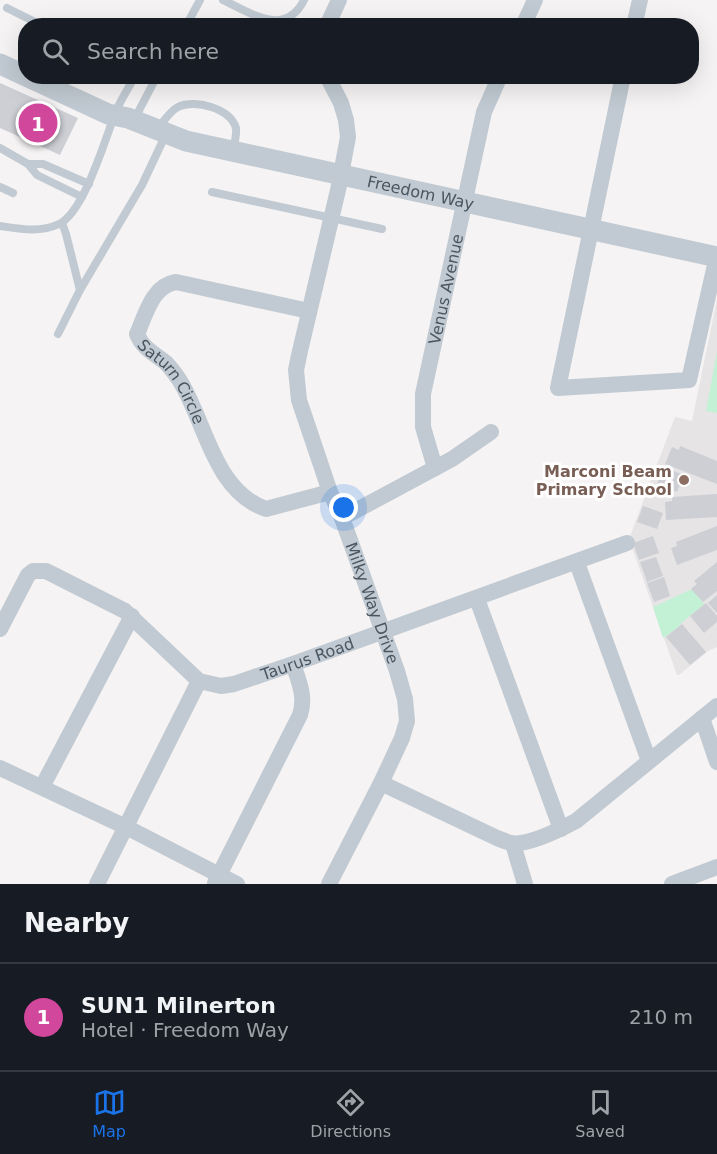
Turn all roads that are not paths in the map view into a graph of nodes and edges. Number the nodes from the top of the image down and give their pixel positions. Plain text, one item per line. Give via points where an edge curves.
1 (200, 0) edge
2 (223, 0) edge
3 (304, 0) edge
4 (339, 0) edge
5 (535, 0) edge
6 (640, 0) edge
7 (7, 8) dead end
8 (27, 18) edge
9 (190, 18) edge
10 (262, 18) edge
11 (290, 18) edge
12 (331, 18) edge
13 (527, 18) edge
14 (636, 18) edge
15 (0, 50) edge
16 (18, 58) edge
17 (0, 64) edge
18 (18, 73) edge
19 (42, 84) edge
20 (69, 84) edge
21 (133, 84) edge
22 (149, 84) edge
23 (331, 84) edge
24 (496, 84) edge
25 (621, 84) edge
26 (123, 116) junction
27 (161, 132) junction
28 (0, 148) edge
29 (233, 152) junction
30 (28, 164) junction
31 (342, 175) junction
32 (89, 184) junction
33 (0, 187) edge
34 (213, 192) dead end
35 (13, 193) dead end
36 (82, 197) junction
37 (465, 203) junction
38 (331, 218) junction
39 (62, 224) junction
40 (0, 226) edge
41 (382, 229) dead end
42 (591, 229) junction
43 (717, 257) edge
44 (80, 290) junction
45 (309, 311) junction
46 (58, 334) dead end
47 (491, 432) dead end
48 (435, 468) junction
49 (330, 492) junction
50 (342, 518) junction
51 (627, 543) dead end
52 (577, 563) junction
53 (477, 599) junction
54 (132, 616) junction
55 (0, 629) edge
56 (381, 632) junction
57 (293, 664) junction
58 (200, 681) junction
59 (717, 706) edge
60 (702, 718) junction
61 (649, 761) junction
62 (717, 762) edge
63 (0, 768) edge
64 (381, 783) junction
65 (42, 787) junction
66 (126, 826) junction
67 (561, 830) junction
68 (513, 844) junction
69 (717, 867) edge
70 (217, 879) edge
71 (97, 884) edge
72 (237, 884) edge
73 (329, 884) edge
74 (525, 884) edge
75 (672, 884) edge

1 - 9 lane
2 - 10 lane
3 - 11 lane
4 - 12 street
5 - 13 street
6 - 14 street
7 - 8 lane
15 - 16 street
17 - 18 street, Freedom Way
19 - 26 street, Freedom Way
20 - 26 street, Freedom Way
21 - 26 lane
22 - 26 lane
23 - 31 street, Milky Way Drive via 346,120 348,137
24 - 37 street, Venus Avenue via 484,112
25 - 42 street
26 - 27 street, Freedom Way
26 - 32 lane
27 - 29 street, Freedom Way
27 - 29 lane via 175,109 196,104 214,108 236,128
27 - 44 lane via 142,185
28 - 30 lane
29 - 31 street, Freedom Way
30 - 32 lane via 43,165
30 - 36 lane via 37,175
31 - 37 street, Freedom Way
31 - 38 street, Milky Way Drive
32 - 36 lane
33 - 35 lane
34 - 38 lane
36 - 39 lane
37 - 42 street, Freedom Way
37 - 48 street, Venus Avenue via 423,394 423,426
38 - 41 lane
38 - 45 street, Milky Way Drive
39 - 40 lane via 40,230
39 - 44 lane
42 - 43 street, Freedom Way
42 - 43 street via 558,388 689,380
44 - 46 lane
45 - 49 street, Milky Way Drive via 296,370 297,388
45 - 49 street, Saturn Circle via 176,282 158,291 137,334 141,344 168,364 181,383 222,469 242,495 266,508
47 - 48 street
48 - 50 street
49 - 50 street, Milky Way Drive
50 - 56 street, Milky Way Drive
51 - 52 street, Taurus Road
52 - 53 street, Taurus Road
52 - 61 street
53 - 56 street, Taurus Road
53 - 67 street
54 - 55 street via 46,571 33,571
54 - 58 street
54 - 65 street
56 - 57 street, Taurus Road
56 - 64 street, Milky Way Drive via 405,699 407,721
57 - 58 street, Taurus Road via 234,684 221,686
57 - 70 street via 302,692 300,716
58 - 66 street
59 - 60 street
60 - 61 street
60 - 62 street
61 - 67 street
63 - 65 street
64 - 68 street
64 - 73 street, Milky Way Drive
65 - 66 street
66 - 70 street
66 - 71 street
67 - 68 street
68 - 74 street
69 - 75 street
70 - 72 street

